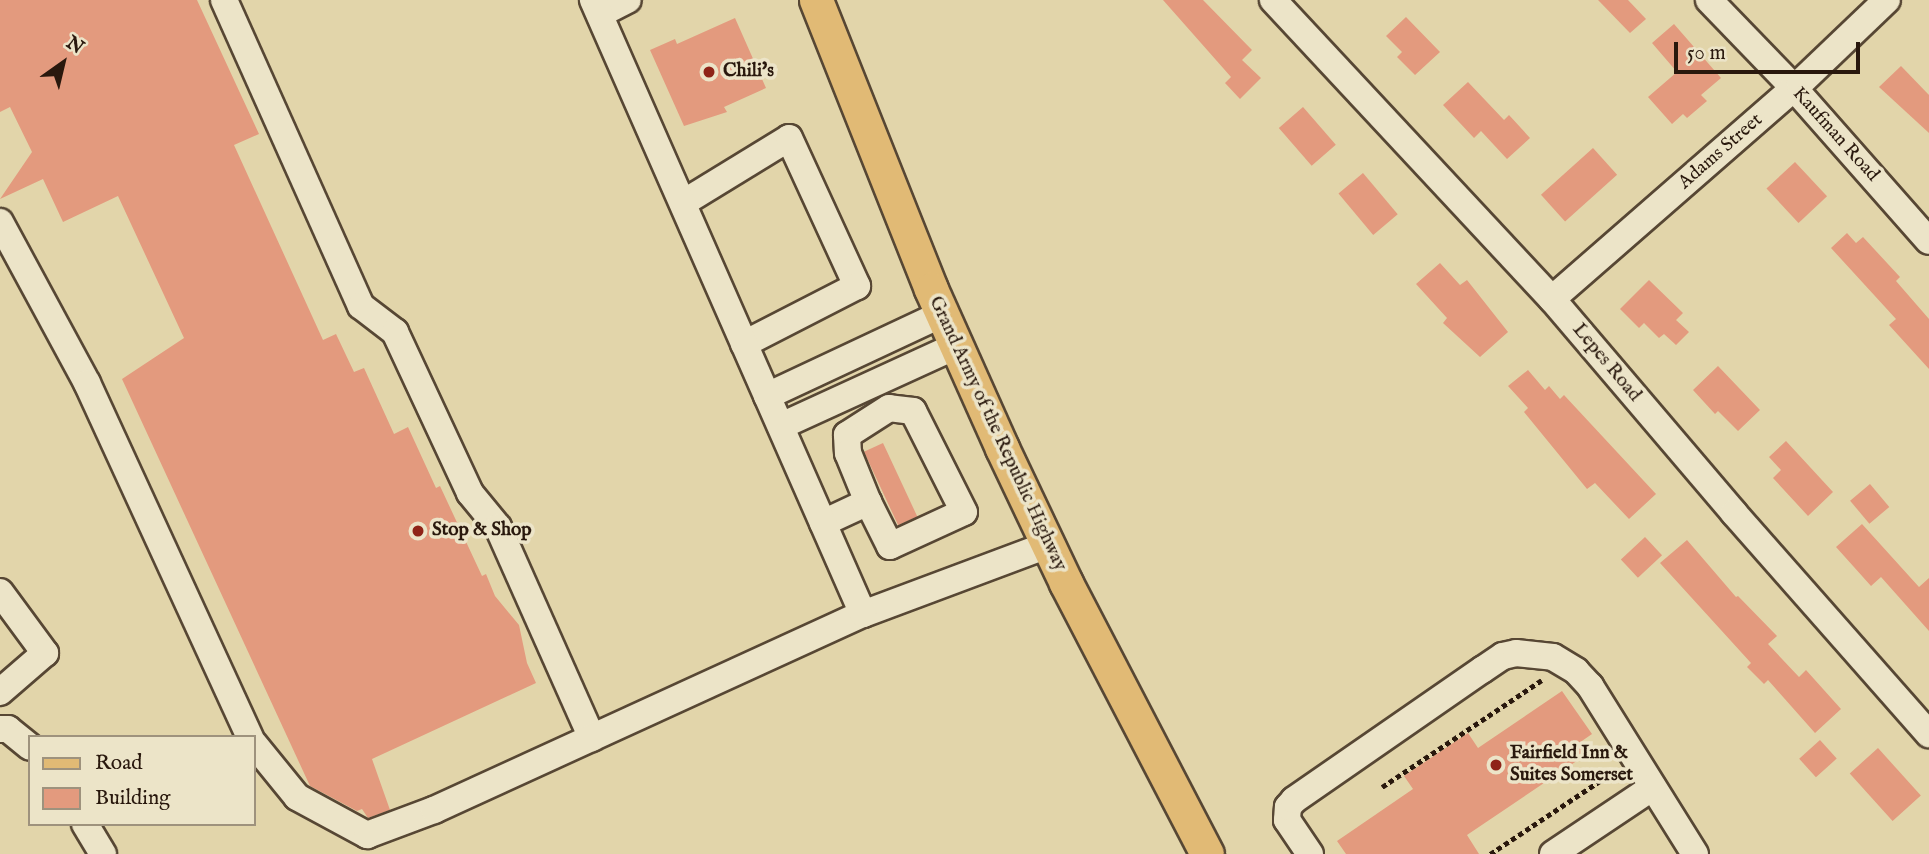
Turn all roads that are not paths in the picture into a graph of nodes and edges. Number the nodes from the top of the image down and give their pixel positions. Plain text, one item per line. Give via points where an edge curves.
1 (224, 0) edge
2 (628, 0) edge
3 (816, 0) edge
4 (1273, 0) edge
5 (1709, 0) edge
6 (1887, 0) edge
7 (597, 7) edge
8 (1794, 89) junction
9 (683, 203) junction
10 (0, 222) edge
11 (1929, 241) edge
12 (1552, 299) junction
13 (942, 314) junction
14 (744, 344) junction
15 (956, 346) junction
16 (767, 396) junction
17 (781, 426) junction
18 (867, 502) junction
19 (823, 523) junction
20 (1048, 545) junction
21 (0, 592) edge
22 (863, 614) junction
23 (0, 692) edge
24 (0, 729) edge
25 (1929, 734) edge
26 (249, 735) edge
27 (592, 738) junction
28 (28, 745) edge
29 (256, 746) edge
30 (1653, 787) junction
31 (86, 826) edge
32 (103, 854) edge
33 (1207, 854) edge
34 (1310, 854) edge
35 (1553, 854) edge
36 (1695, 854) edge

1 - 27 street via 362,306 395,332 470,493 498,527
2 - 7 street
3 - 13 main road, Grand Army of the Republic Highway
4 - 12 street, Lepes Road
5 - 8 street, Kaufman Road
6 - 8 street, Adams Street
7 - 9 street
8 - 11 street, Kaufman Road
8 - 12 street, Adams Street
9 - 14 street
9 - 14 street via 789,138 857,286
10 - 26 street via 87,383
12 - 25 street, Lepes Road
13 - 15 main road, Grand Army of the Republic Highway
13 - 16 street
14 - 16 street
15 - 17 street
15 - 20 main road, Grand Army of the Republic Highway
16 - 17 street
17 - 19 street
18 - 18 street via 890,546 964,512 913,411 889,408 847,435 848,453
18 - 19 street
19 - 22 street
20 - 22 street
20 - 33 main road, Grand Army of the Republic Highway
21 - 23 street via 45,653
22 - 27 street
24 - 28 street via 8,729
27 - 29 street via 434,810 367,835 297,797
30 - 34 street via 1576,671 1553,657 1516,653 1503,656 1294,800 1287,820
30 - 35 street
30 - 36 street
31 - 32 street

